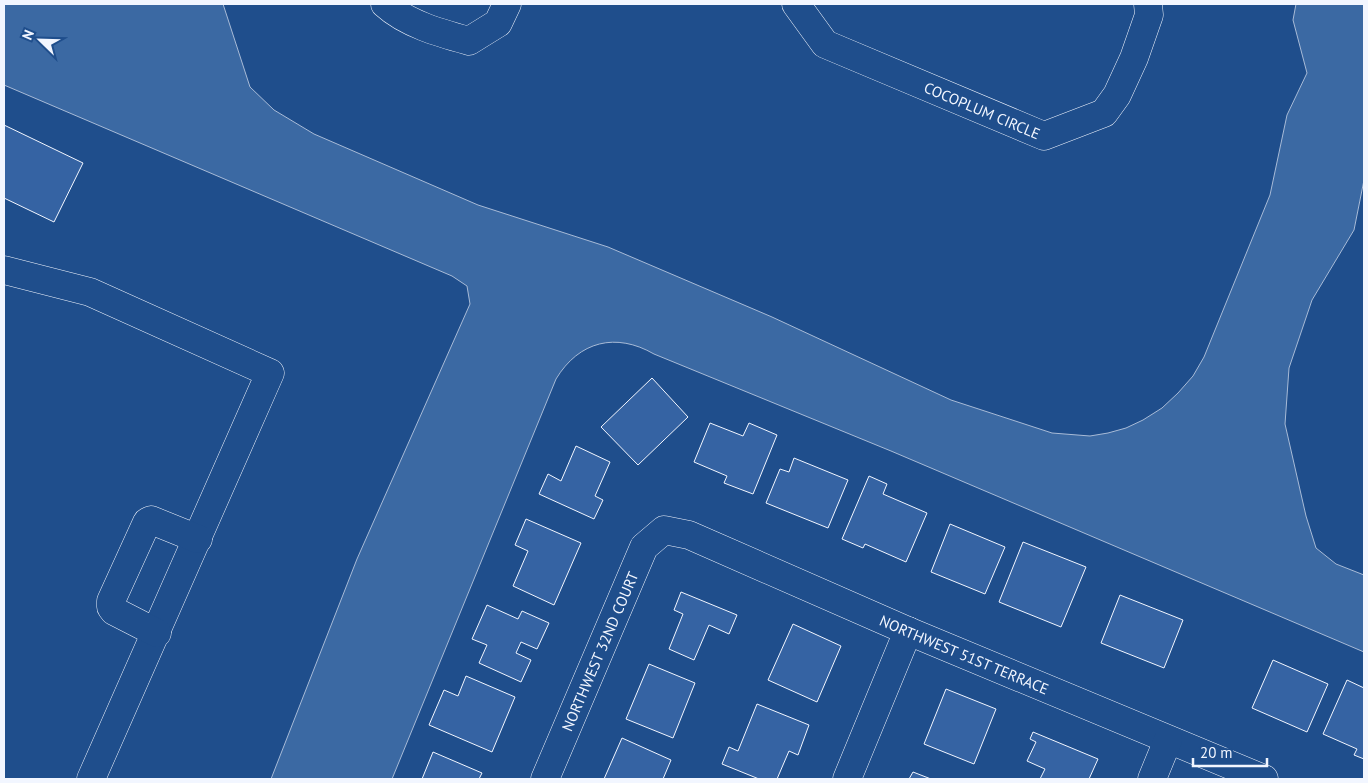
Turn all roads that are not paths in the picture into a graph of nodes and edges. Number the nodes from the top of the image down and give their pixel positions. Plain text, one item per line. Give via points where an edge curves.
1 (385, 4) edge
2 (507, 4) edge
3 (796, 4) edge
4 (1148, 4) edge
5 (4, 270) edge
6 (664, 530) joint
7 (198, 539) junction
8 (908, 631) junction
9 (157, 633) junction
10 (1168, 740) junction
11 (91, 779) edge
12 (545, 779) edge
13 (847, 779) edge
14 (1152, 779) edge
15 (1264, 779) edge

1 - 2 street via 395,13 439,33 469,40 498,23
3 - 4 street, COCOPLUM CIRCLE via 825,44 1044,136 1104,114 1134,58 1149,16
5 - 7 street via 90,292 270,373
6 - 8 street, NORTHWEST 51ST TERRACE via 689,535
6 - 12 street, NORTHWEST 32ND COURT via 644,547
7 - 9 street
7 - 9 street via 159,522 147,522 111,601 114,611
8 - 10 street, NORTHWEST 51ST TERRACE
8 - 13 street
9 - 11 street
10 - 14 street
10 - 15 street, NORTHWEST 51ST TERRACE

